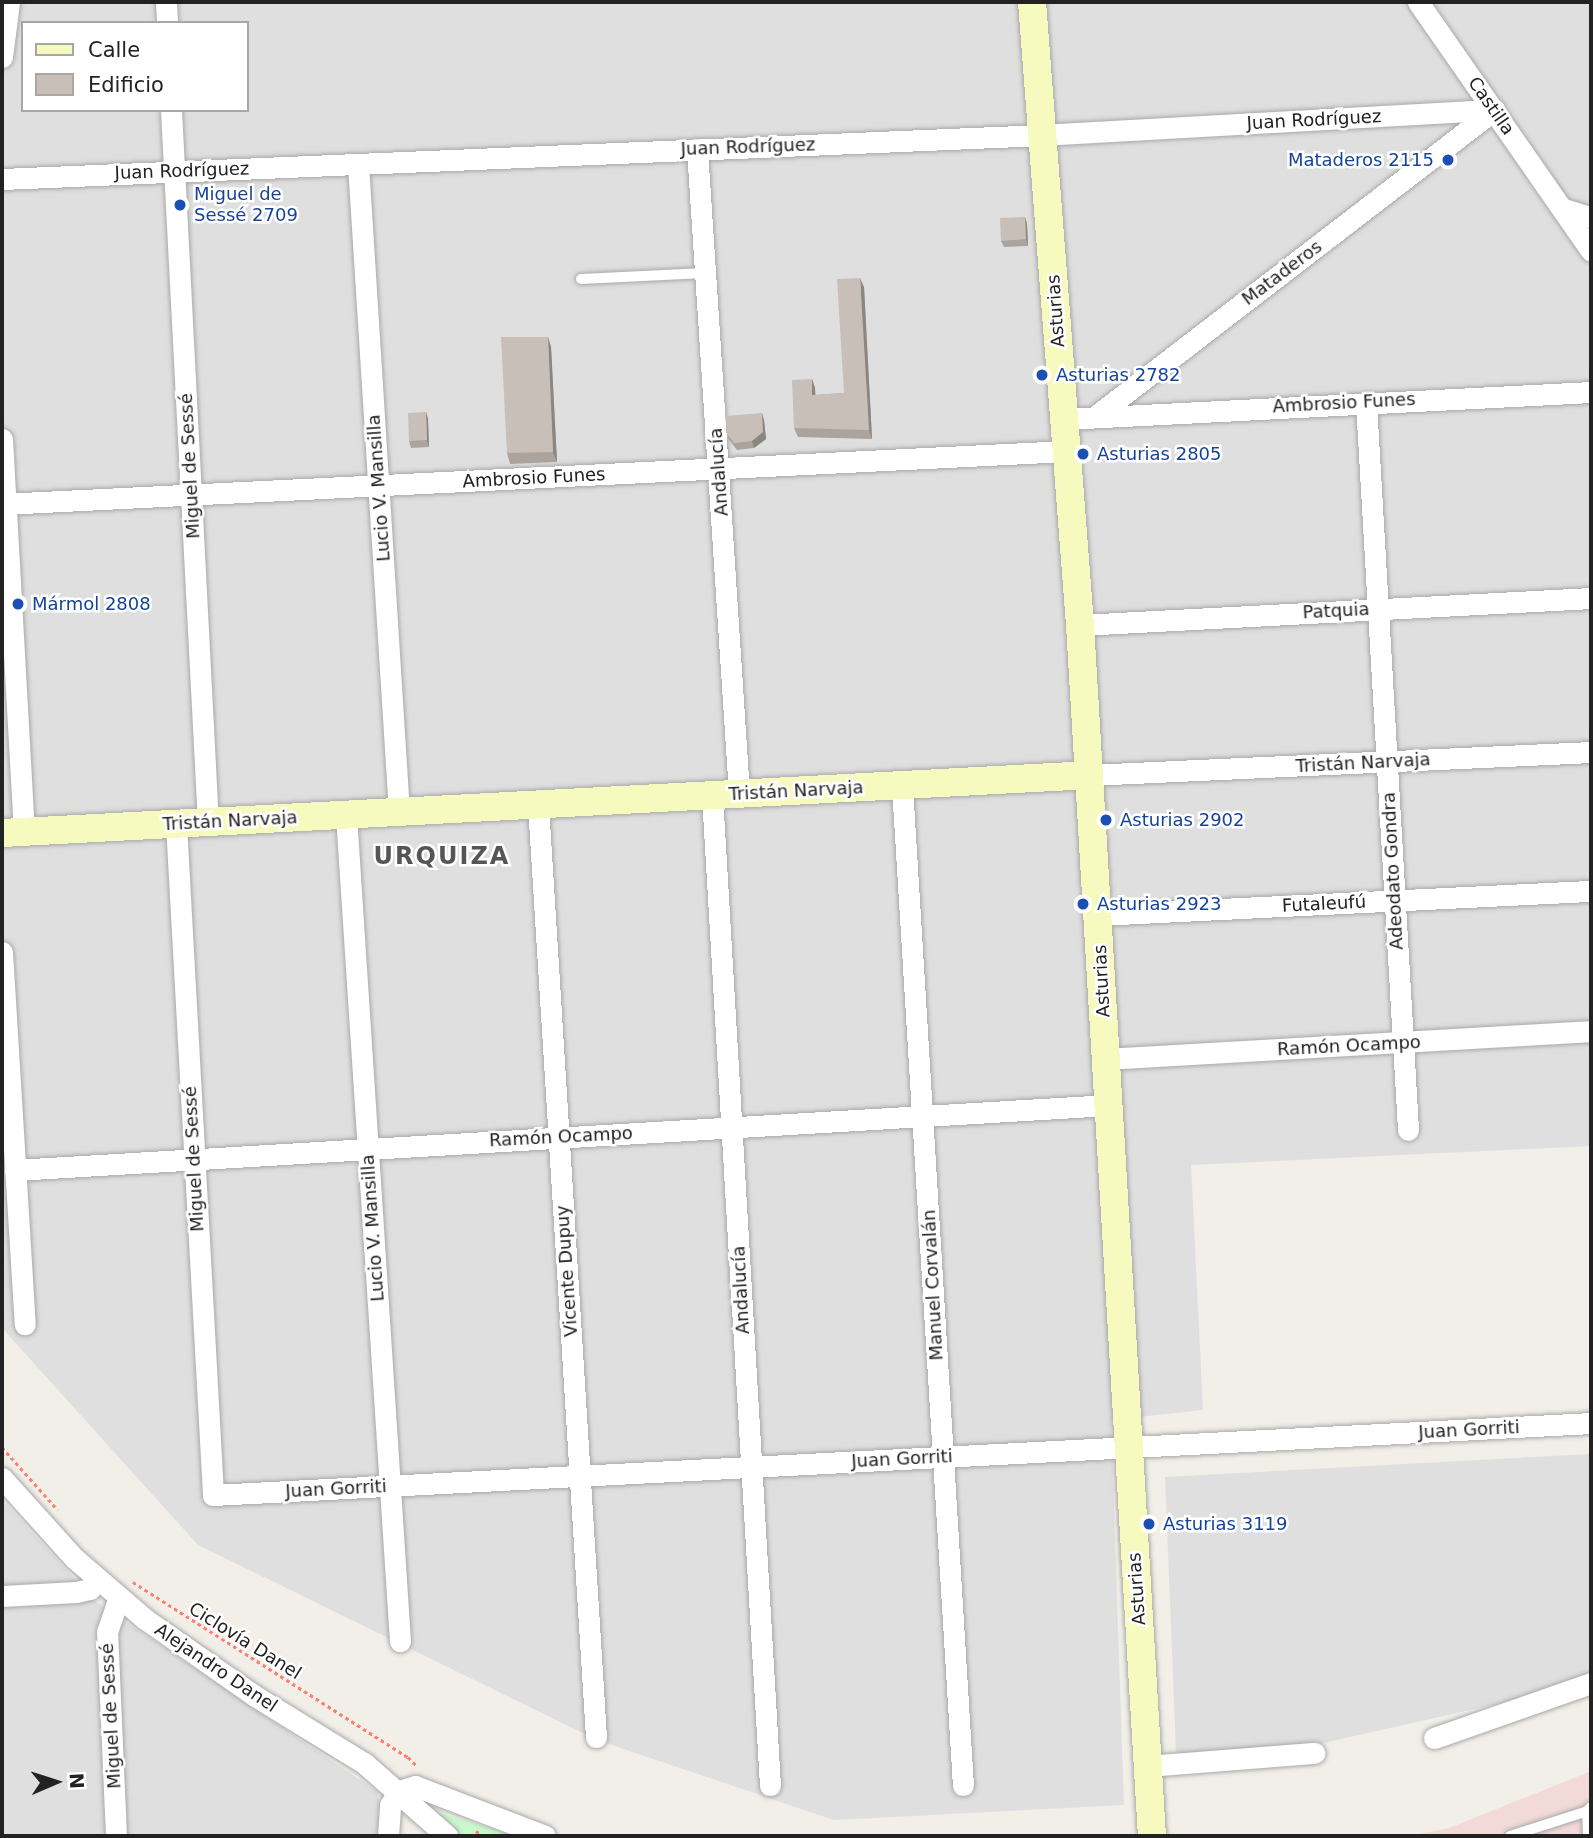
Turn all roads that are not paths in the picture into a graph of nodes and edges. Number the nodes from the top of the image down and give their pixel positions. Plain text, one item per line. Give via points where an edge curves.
1 (9, 2) edge
2 (166, 2) edge
3 (1032, 2) edge
4 (1418, 2) edge
5 (167, 21) edge
6 (2, 57) edge
7 (1494, 110) junction
8 (171, 112) edge
9 (1042, 135) junction
10 (697, 149) junction
11 (358, 164) junction
12 (174, 172) junction
13 (2, 179) edge
14 (1564, 209) junction
15 (1591, 217) edge
16 (1591, 251) edge
17 (705, 273) junction
18 (581, 279) dead end
19 (1591, 392) edge
20 (1366, 402) junction
21 (1097, 415) junction
22 (1064, 419) junction
23 (2, 439) edge
24 (1067, 451) junction
25 (719, 469) junction
26 (379, 486) junction
27 (191, 495) junction
28 (4, 504) edge
29 (1591, 598) edge
30 (1378, 608) junction
31 (1080, 625) junction
32 (1591, 752) edge
33 (1387, 762) junction
34 (1089, 775) junction
35 (902, 786) junction
36 (726, 795) junction
37 (538, 805) junction
38 (399, 812) junction
39 (346, 815) junction
40 (208, 822) junction
41 (176, 824) junction
42 (13, 832) edge
43 (1591, 891) edge
44 (1395, 900) junction
45 (1098, 915) junction
46 (2, 953) edge
47 (1591, 1031) edge
48 (1403, 1044) junction
49 (1106, 1059) junction
50 (1108, 1105) junction
51 (924, 1116) junction
52 (731, 1127) junction
53 (1408, 1130) dead end
54 (559, 1138) junction
55 (368, 1149) junction
56 (194, 1159) junction
57 (15, 1170) junction
58 (25, 1324) dead end
59 (1591, 1423) edge
60 (1127, 1447) junction
61 (942, 1457) junction
62 (751, 1467) junction
63 (580, 1476) junction
64 (2, 1478) edge
65 (390, 1486) junction
66 (213, 1495) joint
67 (97, 1578) junction
68 (2, 1596) edge
69 (119, 1598) junction
70 (400, 1641) dead end
71 (1591, 1683) edge
72 (596, 1737) dead end
73 (1434, 1738) dead end
74 (1314, 1753) dead end
75 (1148, 1766) junction
76 (770, 1785) dead end
77 (963, 1785) dead end
78 (398, 1791) junction
79 (1590, 1809) edge
80 (1152, 1825) edge
81 (116, 1836) edge
82 (388, 1836) edge
83 (447, 1836) edge
84 (545, 1836) edge
85 (1510, 1836) edge
86 (1588, 1836) edge

1 - 6 street
2 - 5 street
3 - 9 street, Asturias
4 - 7 street, Castilla
7 - 9 street, Juan Rodríguez
7 - 14 street, Castilla
7 - 21 street, Mataderos
8 - 12 street, Miguel de Sessé
9 - 10 street, Juan Rodríguez
9 - 22 street, Asturias
10 - 11 street, Juan Rodríguez
10 - 17 street, Andalucía
11 - 12 street, Juan Rodríguez
11 - 26 street, Lucio V. Mansilla
12 - 13 street, Juan Rodríguez
12 - 27 street, Miguel de Sessé
14 - 15 street
14 - 16 street, Castilla
17 - 18 lane
17 - 25 street, Andalucía
19 - 20 street, Ambrosio Funes
20 - 21 street, Ambrosio Funes
20 - 30 street, Adeodato Gondra
21 - 22 street
22 - 24 street, Asturias
23 - 28 street
24 - 25 street, Ambrosio Funes
24 - 31 street, Asturias
25 - 26 street, Ambrosio Funes
25 - 36 street, Andalucía
26 - 27 street, Ambrosio Funes
26 - 38 street, Lucio V. Mansilla
27 - 28 street, Ambrosio Funes
27 - 40 street, Miguel de Sessé
28 - 42 street
29 - 30 street, Patquia
30 - 31 street, Patquia
30 - 33 street, Adeodato Gondra
31 - 34 street, Asturias
32 - 33 street, Tristán Narvaja
33 - 34 street, Tristán Narvaja
33 - 44 street, Adeodato Gondra
34 - 35 street, Tristán Narvaja
34 - 45 street, Asturias
35 - 36 street, Tristán Narvaja
35 - 51 street, Manuel Corvalán
36 - 37 street, Tristán Narvaja
36 - 52 street, Andalucía
37 - 38 street, Tristán Narvaja
37 - 54 street, Vicente Dupuy
38 - 39 street, Tristán Narvaja
39 - 40 street, Tristán Narvaja
39 - 55 street, Lucio V. Mansilla
40 - 41 street, Tristán Narvaja
41 - 42 street, Tristán Narvaja
41 - 56 street, Miguel de Sessé
43 - 44 street, Futaleufú
44 - 45 street, Futaleufú
44 - 48 street, Adeodato Gondra
45 - 49 street, Asturias
46 - 57 street
47 - 48 street, Ramón Ocampo
48 - 49 street, Ramón Ocampo
48 - 53 street, Adeodato Gondra
49 - 50 street, Asturias
50 - 51 street, Ramón Ocampo
50 - 60 street, Asturias
51 - 52 street, Ramón Ocampo
51 - 61 street, Manuel Corvalán
52 - 54 street, Ramón Ocampo
52 - 62 street, Andalucía
54 - 55 street, Ramón Ocampo
54 - 63 street, Vicente Dupuy
55 - 56 street, Ramón Ocampo
55 - 65 street, Lucio V. Mansilla
56 - 57 street, Ramón Ocampo
56 - 66 street, Miguel de Sessé
57 - 58 street
59 - 60 street, Juan Gorriti
60 - 61 street, Juan Gorriti
60 - 75 street, Asturias
61 - 62 street, Juan Gorriti
61 - 77 street, Manuel Corvalán
62 - 63 street, Juan Gorriti
62 - 76 street, Andalucía
63 - 65 street, Juan Gorriti
63 - 72 street, Vicente Dupuy
64 - 67 street, Alejandro Danel
65 - 66 street, Juan Gorriti
65 - 70 street, Lucio V. Mansilla
67 - 68 street via 90,1589 76,1592
67 - 69 street, Alejandro Danel
69 - 78 street, Alejandro Danel via 189,1651 364,1763
69 - 81 street, Miguel de Sessé via 107,1632
71 - 73 street
74 - 75 street
75 - 80 street, Asturias
78 - 82 street via 390,1805
78 - 83 street, Alejandro Danel
78 - 84 street via 407,1786 430,1791
79 - 85 lane
79 - 86 lane

